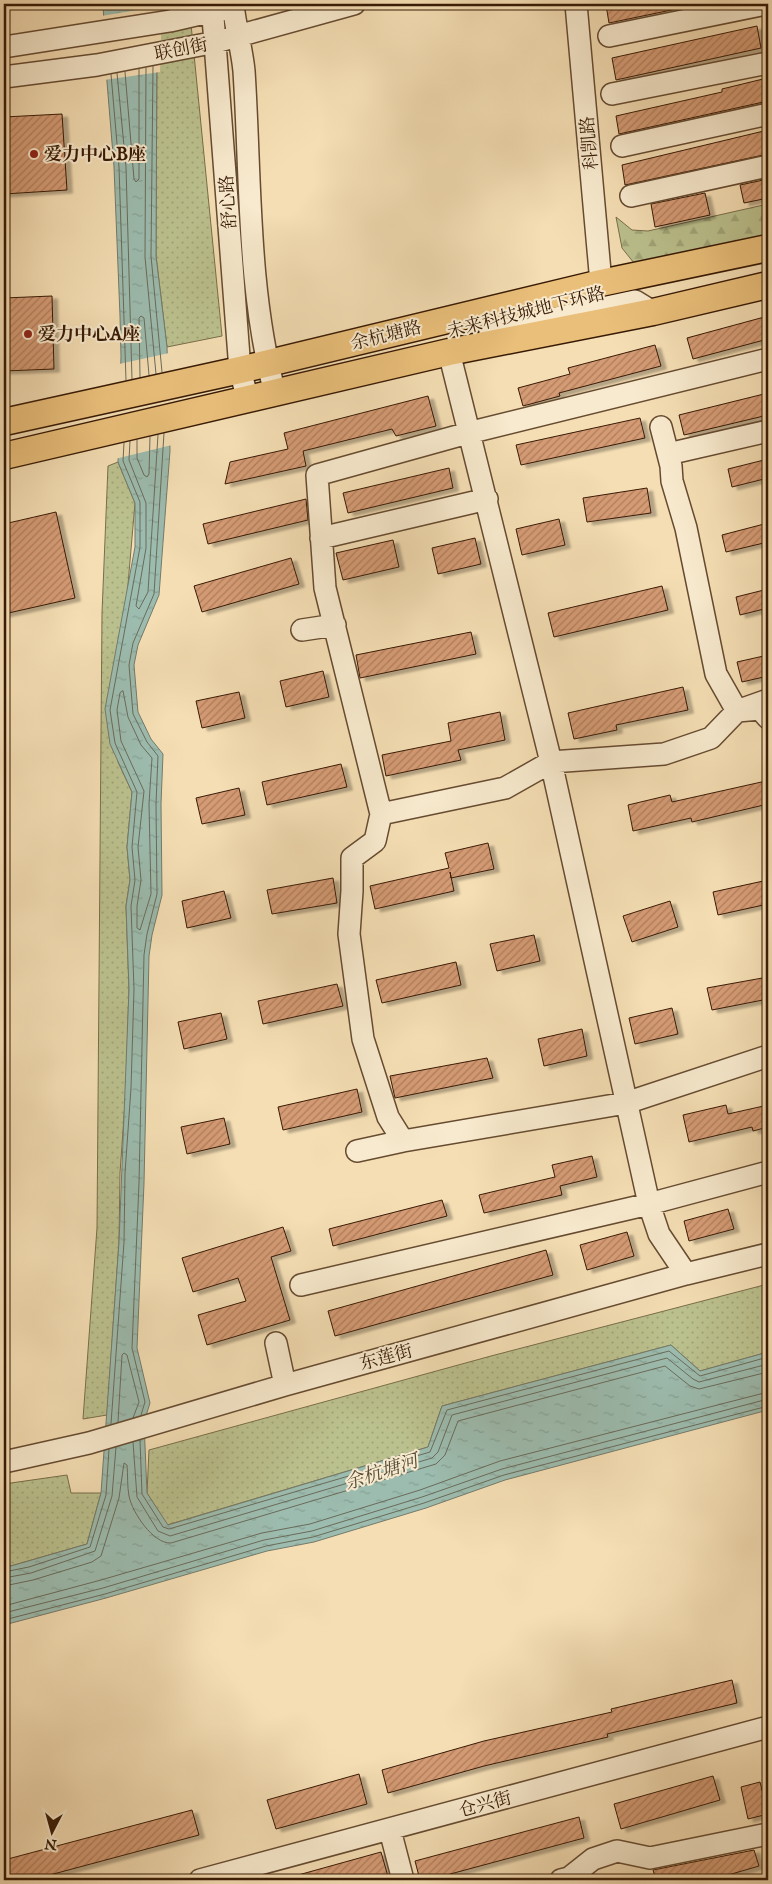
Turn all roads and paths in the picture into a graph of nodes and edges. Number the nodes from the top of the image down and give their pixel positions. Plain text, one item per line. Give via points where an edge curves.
1 (236, 4) edge
2 (354, 4) edge
3 (576, 4) edge
4 (766, 4) edge
5 (212, 8) edge
6 (239, 35) junction
7 (609, 36) dead end
8 (216, 42) junction
9 (4, 47) edge
10 (768, 63) edge
11 (4, 77) edge
12 (612, 94) dead end
13 (768, 114) edge
14 (622, 146) dead end
15 (768, 166) edge
16 (631, 196) dead end
17 (768, 248) edge
18 (657, 271) junction
19 (602, 283) junction
20 (768, 285) edge
21 (652, 312) junction
22 (449, 352) junction
23 (768, 359) edge
24 (267, 363) junction
25 (240, 370) junction
26 (275, 393) junction
27 (248, 400) junction
28 (4, 422) edge
29 (661, 427) dead end
30 (768, 431) edge
31 (468, 433) junction
32 (668, 454) junction
33 (4, 456) edge
34 (487, 499) junction
35 (321, 538) junction
36 (335, 624) junction
37 (302, 630) dead end
38 (768, 700) edge
39 (737, 711) junction
40 (768, 718) edge
41 (552, 762) junction
42 (381, 814) junction
43 (768, 1056) edge
44 (626, 1103) junction
45 (402, 1141) junction
46 (357, 1151) dead end
47 (768, 1172) edge
48 (649, 1204) junction
49 (768, 1254) edge
50 (686, 1274) junction
51 (302, 1285) dead end
52 (276, 1343) dead end
53 (285, 1385) junction
54 (4, 1462) edge
55 (768, 1730) edge
56 (390, 1830) junction
57 (768, 1834) edge
58 (239, 1875) edge
59 (200, 1880) edge
60 (403, 1880) edge
61 (561, 1880) edge

1 - 5 street, 联创街
1 - 6 street, 舒心路
2 - 6 street, 联创街
3 - 19 street, 科凯路
4 - 7 street
5 - 8 street, 舒心路
5 - 9 street, 联创街 via 170,21
6 - 8 street, 联创街
6 - 24 street, 舒心路 via 244,69 257,304
8 - 11 street, 联创街 via 97,65
8 - 25 street, 舒心路
10 - 12 street
13 - 14 street
15 - 16 street
17 - 18 main road, 余杭塘路
18 - 19 main road, 余杭塘路
18 - 21 street, 未来科技城地下环路 via 632,286 364,356 636,301
19 - 24 main road, 余杭塘路
20 - 21 main road, 余杭塘路
21 - 22 main road, 余杭塘路
22 - 26 main road, 余杭塘路
22 - 31 street
23 - 31 street
24 - 25 main road, 余杭塘路
24 - 26 street, 舒心路
25 - 27 street, 舒心路
25 - 28 main road, 余杭塘路
26 - 27 main road, 余杭塘路
27 - 33 main road, 余杭塘路
29 - 32 street
30 - 32 street
31 - 34 street
31 - 35 street via 317,474
32 - 39 street via 716,674
34 - 35 street
34 - 41 street
35 - 36 street via 325,588
36 - 37 street
36 - 42 street
38 - 39 street
39 - 40 street via 760,709
39 - 41 street via 711,738 664,754
41 - 42 street via 505,788
41 - 44 street
42 - 45 street via 375,841 352,858 349,934 363,1039 388,1117
43 - 44 street
44 - 45 street
44 - 48 street
45 - 46 street
47 - 48 street
48 - 50 street via 659,1234
48 - 51 street
49 - 50 street, 东莲街
50 - 53 street, 东莲街
52 - 53 street
53 - 54 street, 东莲街 via 89,1443
55 - 56 street, 仓兴街
56 - 58 street, 仓兴街
56 - 60 street
57 - 61 street via 650,1858 618,1851 593,1859 569,1878
58 - 59 street, 仓兴街

